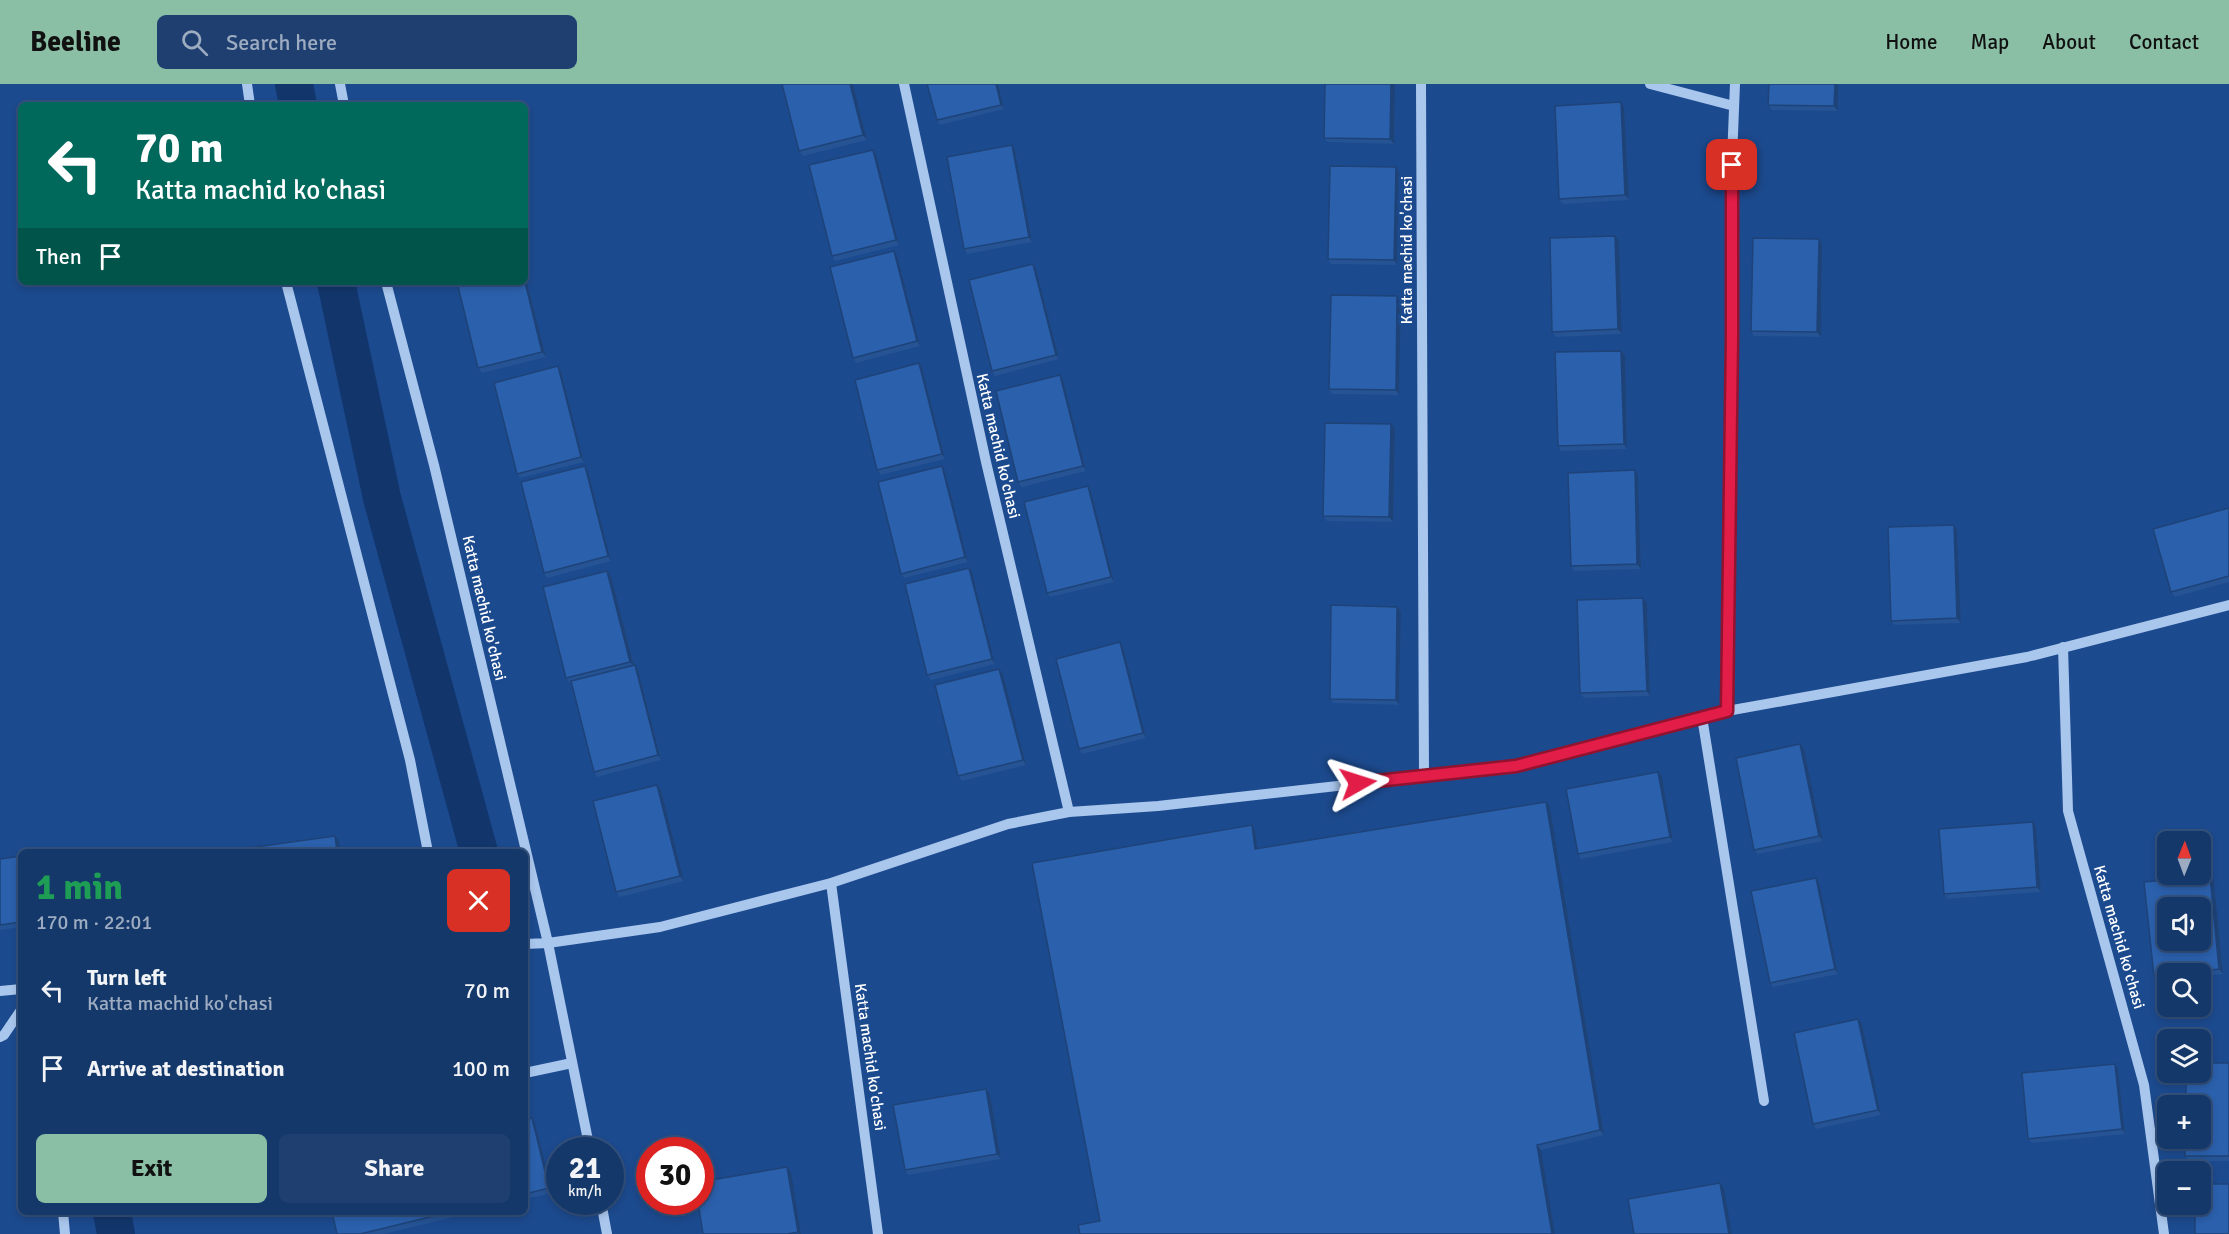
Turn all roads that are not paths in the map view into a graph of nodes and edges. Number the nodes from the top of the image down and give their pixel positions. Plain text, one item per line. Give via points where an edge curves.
1 (247, 84) edge
2 (340, 84) edge
3 (904, 84) edge
4 (1421, 84) edge
5 (1650, 84) edge
6 (1735, 84) edge
7 (250, 102) edge
8 (343, 102) edge
9 (1734, 106) junction
10 (287, 285) edge
11 (387, 285) edge
12 (2229, 605) edge
13 (2063, 647) junction
14 (1727, 711) junction
15 (1702, 717) junction
16 (1424, 776) junction
17 (1069, 812) junction
18 (427, 849) edge
19 (526, 849) edge
20 (528, 859) edge
21 (831, 883) junction
22 (548, 943) junction
23 (528, 944) edge
24 (18, 989) edge
25 (0, 992) edge
26 (18, 1014) edge
27 (0, 1037) edge
28 (572, 1063) junction
29 (528, 1072) edge
30 (1764, 1101) dead end
31 (587, 1137) edge
32 (63, 1215) edge
33 (603, 1215) edge
34 (65, 1234) edge
35 (607, 1234) edge
36 (878, 1234) edge
37 (2164, 1234) edge

1 - 7 street
2 - 8 street
3 - 17 street, Katta machid ko'chasi via 986,462
4 - 16 street, Katta machid ko'chasi
5 - 9 street
6 - 9 street
9 - 14 street
10 - 18 street via 410,760
11 - 19 street, Katta machid ko'chasi
12 - 13 street
13 - 14 street via 2027,657
13 - 37 street, Katta machid ko'chasi via 2068,811 2144,1085
14 - 15 street
15 - 16 street via 1516,766
15 - 30 street
16 - 17 street via 1158,806
17 - 21 street via 1008,824
20 - 22 street, Katta machid ko'chasi
21 - 22 street via 660,927
21 - 36 street, Katta machid ko'chasi
22 - 23 street
22 - 28 street, Katta machid ko'chasi
24 - 25 street
26 - 27 street
28 - 29 street
28 - 31 street, Katta machid ko'chasi
32 - 34 street
33 - 35 street

